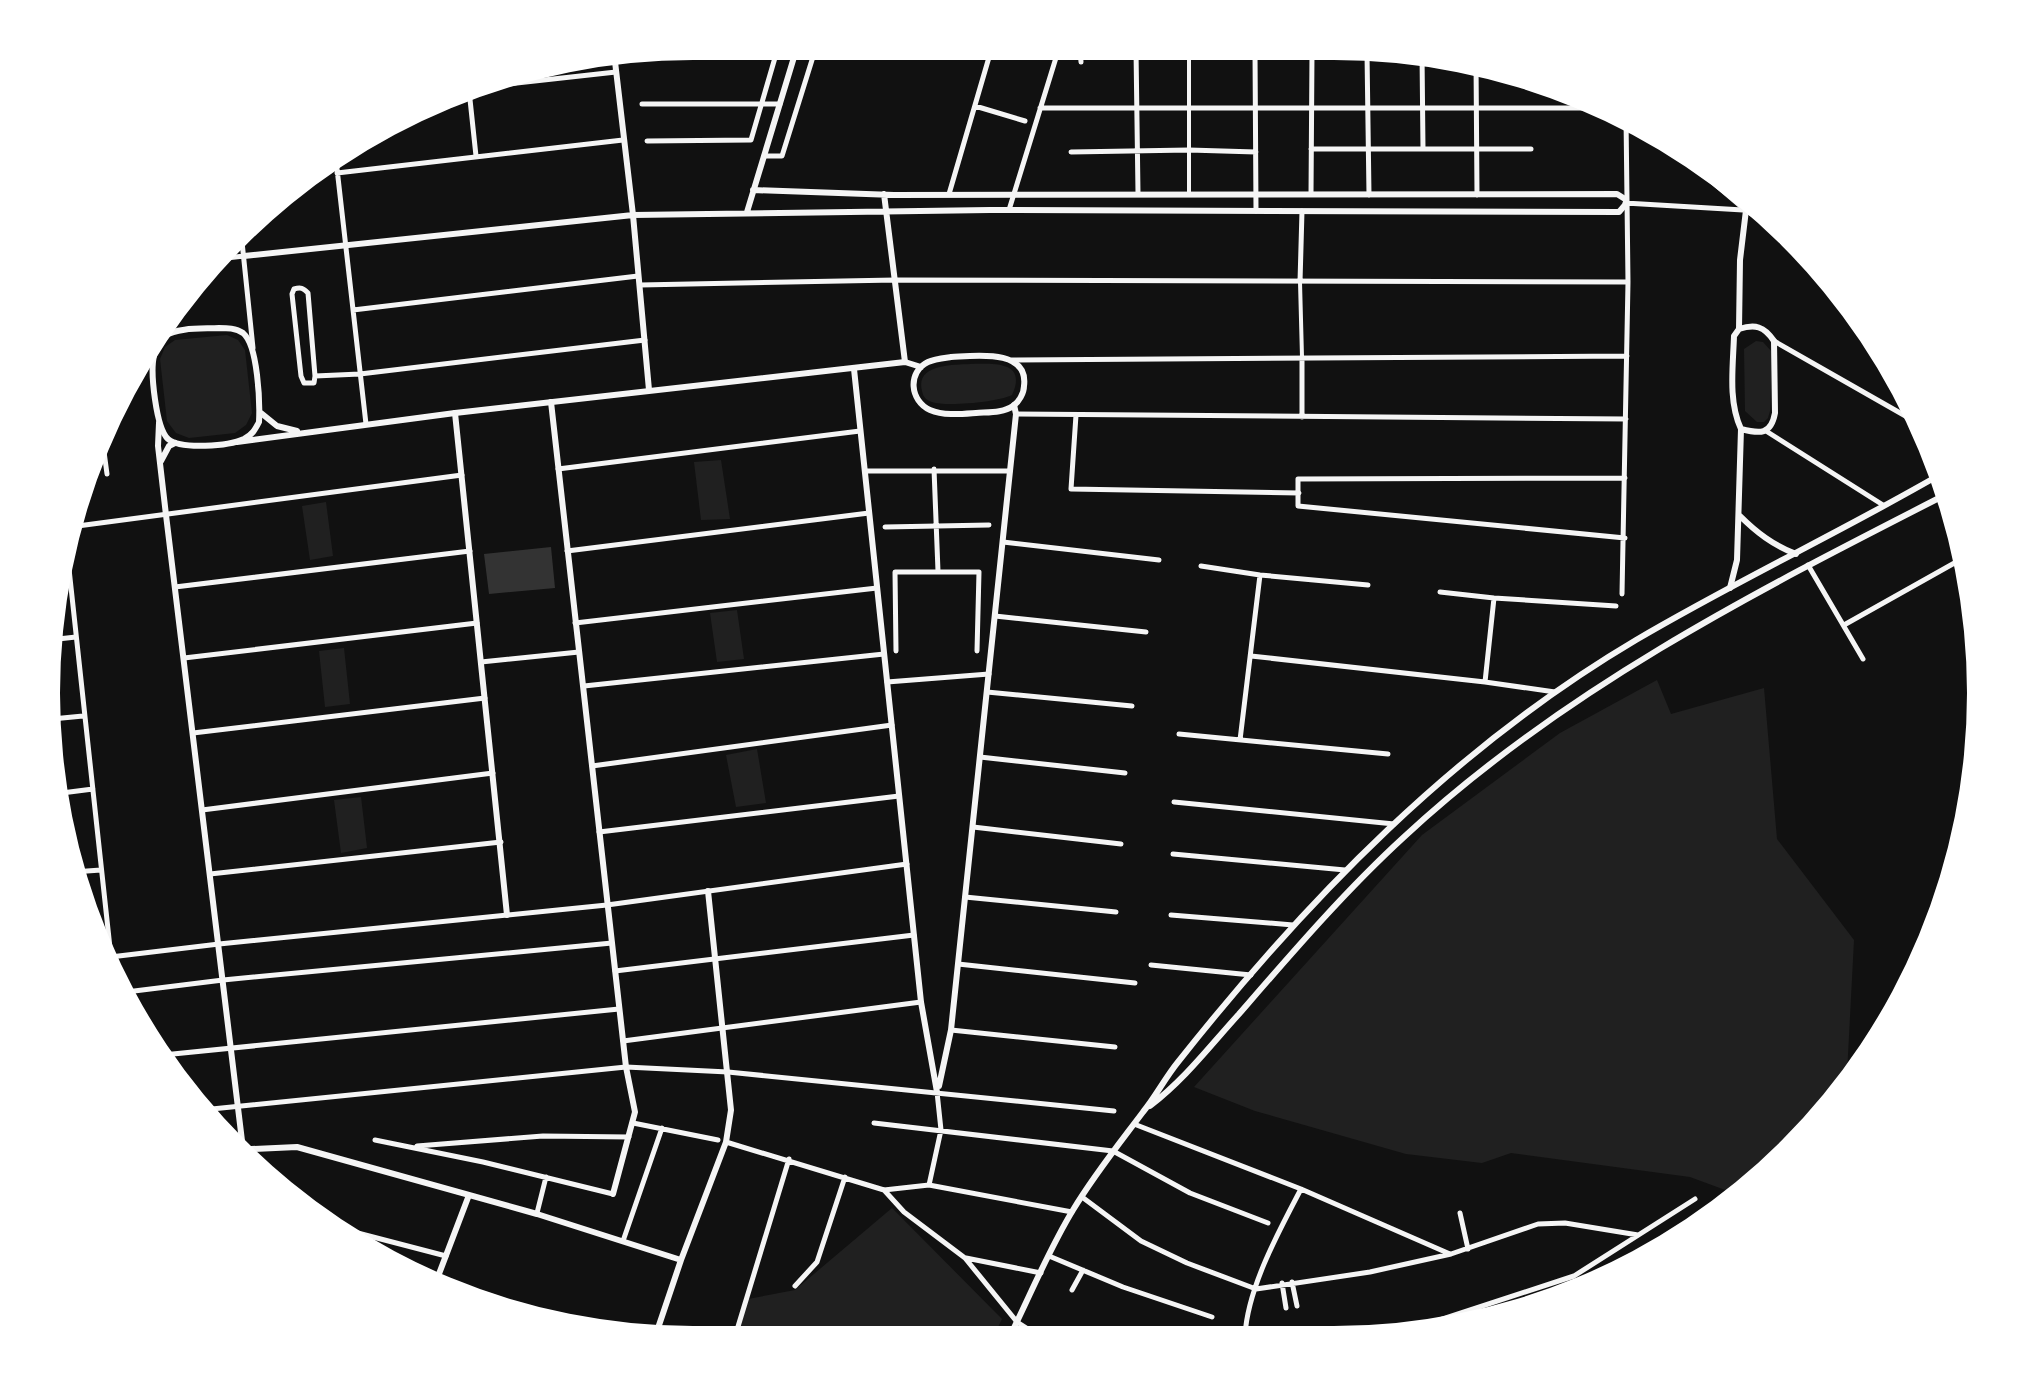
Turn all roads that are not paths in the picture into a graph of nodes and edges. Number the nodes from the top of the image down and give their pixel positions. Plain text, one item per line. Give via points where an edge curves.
1 (774, 60) edge
2 (793, 60) edge
3 (811, 60) edge
4 (988, 60) edge
5 (1054, 60) edge
6 (1136, 60) edge
7 (1189, 60) edge
8 (1255, 60) edge
9 (1312, 60) edge
10 (1367, 61) edge
11 (615, 65) edge
12 (1422, 66) edge
13 (616, 72) junction
14 (1476, 77) edge
15 (528, 82) edge
16 (472, 101) edge
17 (642, 104) dead end
18 (761, 104) junction
19 (780, 104) junction
20 (975, 106) junction
21 (1040, 108) junction
22 (1136, 108) junction
23 (1189, 108) junction
24 (1256, 108) junction
25 (1311, 108) junction
26 (1367, 108) junction
27 (1422, 108) junction
28 (1475, 108) junction
29 (1576, 108) edge
30 (1025, 121) dead end
31 (1626, 132) edge
32 (623, 140) junction
33 (647, 141) dead end
34 (1311, 149) junction
35 (1368, 149) junction
36 (1422, 149) junction
37 (1476, 149) junction
38 (1531, 149) dead end
39 (1189, 150) junction
40 (1071, 152) dead end
41 (1137, 152) junction
42 (1256, 152) junction
43 (476, 156) junction
44 (764, 156) junction
45 (337, 173) joint
46 (753, 190) junction
47 (884, 194) junction
48 (948, 194) junction
49 (1014, 194) junction
50 (1138, 194) junction
51 (1189, 194) junction
52 (1256, 194) junction
53 (1311, 194) junction
54 (1369, 195) junction
55 (1477, 195) junction
56 (1625, 202) junction
57 (1009, 210) junction
58 (1742, 210) edge
59 (886, 211) junction
60 (1256, 211) junction
61 (1302, 211) junction
62 (747, 212) junction
63 (1746, 213) edge
64 (632, 215) junction
65 (346, 246) junction
66 (243, 247) edge
67 (244, 256) junction
68 (234, 257) edge
69 (895, 280) junction
70 (639, 281) junction
71 (1300, 282) junction
72 (1628, 282) junction
73 (353, 310) junction
74 (1739, 329) junction
75 (173, 333) edge
76 (645, 340) junction
77 (1774, 340) junction
78 (253, 350) junction
79 (1626, 356) junction
80 (1302, 357) junction
81 (1012, 360) junction
82 (905, 362) junction
83 (152, 364) edge
84 (921, 367) junction
85 (854, 369) junction
86 (360, 374) junction
87 (316, 376) junction
88 (649, 390) junction
89 (550, 402) junction
90 (1015, 410) junction
91 (260, 412) junction
92 (455, 413) junction
93 (1903, 414) edge
94 (1076, 415) junction
95 (1302, 417) junction
96 (1626, 419) junction
97 (159, 423) junction
98 (366, 424) junction
99 (1741, 429) junction
100 (860, 431) junction
101 (1766, 431) junction
102 (303, 432) junction
103 (237, 442) junction
104 (175, 443) junction
105 (105, 459) edge
106 (160, 462) junction
107 (558, 469) junction
108 (934, 469) junction
109 (864, 471) junction
110 (1010, 471) junction
111 (107, 474) dead end
112 (462, 475) junction
113 (1625, 478) junction
114 (1930, 481) edge
115 (1299, 492) junction
116 (1936, 500) edge
117 (1886, 506) junction
118 (869, 513) junction
119 (166, 514) junction
120 (1738, 514) junction
121 (83, 526) edge
122 (936, 526) junction
123 (989, 526) dead end
124 (885, 528) dead end
125 (1625, 538) junction
126 (1003, 542) junction
127 (470, 550) junction
128 (567, 551) junction
129 (1796, 554) junction
130 (1159, 560) dead end
131 (1953, 564) edge
132 (1808, 565) junction
133 (1201, 566) dead end
134 (938, 571) junction
135 (1260, 575) junction
136 (1368, 585) dead end
137 (175, 588) junction
138 (877, 588) junction
139 (1730, 588) junction
140 (69, 589) edge
141 (1440, 592) dead end
142 (1622, 594) dead end
143 (1494, 598) junction
144 (1616, 606) dead end
145 (995, 616) junction
146 (477, 623) junction
147 (576, 623) junction
148 (1844, 625) junction
149 (1146, 632) dead end
150 (76, 637) junction
151 (62, 639) edge
152 (896, 651) dead end
153 (976, 651) dead end
154 (579, 652) junction
155 (884, 654) junction
156 (1251, 656) junction
157 (184, 658) junction
158 (1863, 659) dead end
159 (481, 662) junction
160 (989, 674) junction
161 (887, 682) junction
162 (1485, 682) junction
163 (583, 686) junction
164 (987, 692) junction
165 (1558, 692) junction
166 (485, 698) junction
167 (1132, 706) dead end
168 (85, 716) junction
169 (61, 718) edge
170 (892, 724) junction
171 (193, 733) junction
172 (1179, 734) dead end
173 (1240, 740) junction
174 (1388, 754) dead end
175 (980, 757) junction
176 (592, 766) junction
177 (493, 773) junction
178 (1125, 773) dead end
179 (93, 790) junction
180 (68, 793) edge
181 (899, 796) junction
182 (1174, 802) dead end
183 (202, 810) junction
184 (1394, 824) junction
185 (973, 827) junction
186 (599, 832) junction
187 (501, 842) junction
188 (1122, 844) dead end
189 (1173, 854) dead end
190 (906, 864) junction
191 (101, 870) junction
192 (1345, 870) junction
193 (86, 871) edge
194 (210, 874) junction
195 (708, 891) junction
196 (965, 897) junction
197 (607, 904) junction
198 (1116, 912) dead end
199 (508, 914) junction
200 (1172, 915) dead end
201 (1293, 925) junction
202 (914, 935) junction
203 (109, 936) edge
204 (612, 942) junction
205 (219, 944) junction
206 (117, 956) edge
207 (716, 959) junction
208 (958, 964) junction
209 (1151, 965) dead end
210 (615, 971) junction
211 (1250, 975) junction
212 (224, 980) junction
213 (1135, 983) dead end
214 (135, 990) edge
215 (921, 1002) junction
216 (619, 1009) junction
217 (722, 1027) junction
218 (951, 1030) junction
219 (623, 1041) junction
220 (1116, 1047) dead end
221 (232, 1048) junction
222 (173, 1054) edge
223 (626, 1067) junction
224 (728, 1072) junction
225 (937, 1092) junction
226 (239, 1107) junction
227 (216, 1109) edge
228 (1114, 1110) dead end
229 (1145, 1110) junction
230 (632, 1123) junction
231 (874, 1123) dead end
232 (1134, 1124) junction
233 (662, 1128) junction
234 (941, 1130) junction
235 (242, 1137) edge
236 (629, 1137) junction
237 (375, 1140) dead end
238 (722, 1141) junction
239 (412, 1147) junction
240 (254, 1149) edge
241 (1113, 1151) junction
242 (790, 1159) junction
243 (546, 1177) junction
244 (845, 1177) junction
245 (929, 1185) junction
246 (1301, 1189) junction
247 (884, 1190) junction
248 (613, 1194) joint
249 (469, 1195) junction
250 (1082, 1196) junction
251 (1695, 1199) dead end
252 (1072, 1212) junction
253 (1460, 1213) dead end
254 (537, 1214) junction
255 (1268, 1223) dead end
256 (367, 1235) edge
257 (1638, 1235) junction
258 (623, 1241) junction
259 (1468, 1249) junction
260 (1452, 1254) junction
261 (446, 1256) junction
262 (1049, 1256) junction
263 (965, 1258) junction
264 (681, 1260) junction
265 (1082, 1270) junction
266 (439, 1273) edge
267 (1041, 1273) junction
268 (1292, 1282) junction
269 (1282, 1283) junction
270 (795, 1286) dead end
271 (1256, 1288) junction
272 (1072, 1290) dead end
273 (1298, 1306) dead end
274 (1286, 1308) dead end
275 (1461, 1313) edge
276 (1212, 1317) dead end
277 (1017, 1322) junction
278 (659, 1325) edge
279 (738, 1326) edge
280 (1015, 1326) edge
281 (1023, 1326) edge
282 (1247, 1326) edge

1 - 18 street
2 - 19 street
3 - 44 street via 782,156
4 - 20 street
5 - 21 street
6 - 22 street
7 - 23 street
8 - 24 street
9 - 25 street
10 - 26 street
11 - 13 street
12 - 27 street
13 - 15 street
13 - 32 street
14 - 28 street
16 - 43 street
17 - 18 street
18 - 19 street
18 - 33 street via 751,140
19 - 44 street
20 - 30 street
20 - 48 street
21 - 22 street
21 - 49 street
22 - 23 street
22 - 41 street
23 - 24 street
23 - 39 street
24 - 25 street
24 - 42 street
25 - 26 street
25 - 34 street
26 - 27 street
26 - 35 street
27 - 28 street
27 - 36 street
28 - 29 street
28 - 37 street
31 - 56 street
32 - 43 street
32 - 64 street
34 - 35 street
34 - 53 street
35 - 36 street
35 - 54 street
36 - 37 street
37 - 38 street
37 - 55 street
39 - 41 street
39 - 42 street
39 - 51 street
40 - 41 street
41 - 50 street
42 - 52 street
43 - 45 street
44 - 46 street
45 - 65 street
46 - 47 street
46 - 62 street
47 - 48 street
47 - 59 street
48 - 49 street
49 - 50 street
49 - 57 street
50 - 51 street
51 - 52 street
52 - 53 street
52 - 60 street
53 - 54 street
54 - 55 street
55 - 56 street via 1617,194
56 - 58 street
56 - 61 street via 1619,212
56 - 72 street
57 - 59 street
57 - 60 street
59 - 62 street
59 - 69 street
60 - 61 street
61 - 71 street
62 - 64 street
63 - 74 street
64 - 65 street
64 - 70 street
65 - 67 street
65 - 73 street
66 - 67 street
67 - 68 street
67 - 78 street
69 - 70 street
69 - 71 street
69 - 82 street
70 - 73 street
70 - 76 street
71 - 72 street
71 - 80 street
72 - 79 street
73 - 86 street
74 - 77 street via 1762,328
74 - 99 street via 1732,392
75 - 78 street via 229,328 245,334
76 - 86 street
76 - 88 street
77 - 93 street
77 - 101 street via 1775,414
78 - 91 street
79 - 80 street
79 - 96 street
80 - 81 street
80 - 95 street
81 - 84 street via 950,357
81 - 90 street via 1025,384
82 - 84 street
82 - 85 street
83 - 97 street
84 - 90 street via 913,392 930,410
85 - 88 street
85 - 100 street
86 - 87 street
86 - 98 street
87 - 87 street via 308,292 294,289 301,376 309,384
88 - 89 street
89 - 92 street
89 - 107 street
90 - 94 street
90 - 110 street
91 - 102 street via 277,426
91 - 103 street via 254,432
92 - 98 street
92 - 112 street
94 - 95 street
94 - 115 street via 1072,489
95 - 96 street
96 - 113 street
97 - 104 street
97 - 106 street
98 - 102 street
99 - 101 street
99 - 120 street
100 - 107 street
100 - 109 street
101 - 117 street
102 - 103 street
103 - 104 street
104 - 106 street
105 - 111 street
106 - 119 street
107 - 128 street
108 - 109 street
108 - 110 street
108 - 122 street
109 - 118 street
110 - 126 street
112 - 119 street
112 - 127 street
113 - 115 street via 1298,478
113 - 125 street
114 - 117 street
115 - 125 street via 1298,506
116 - 132 street
117 - 129 street
118 - 128 street
118 - 138 street
119 - 121 street
119 - 137 street
120 - 129 street
120 - 139 street
122 - 123 street
122 - 124 street
122 - 134 street
125 - 142 street
126 - 130 street
126 - 145 street
127 - 137 street
127 - 146 street
128 - 147 street
129 - 139 street
131 - 148 street
132 - 148 street
132 - 229 street via 1636,663 1530,732 1457,790 1367,873 1178,1084
133 - 135 street
134 - 152 street via 895,572
134 - 153 street via 979,572
135 - 136 street
135 - 156 street
137 - 157 street
138 - 147 street
138 - 155 street
139 - 165 street
140 - 150 street
141 - 143 street
143 - 144 street
143 - 162 street
145 - 149 street
145 - 160 street
146 - 157 street
146 - 159 street
147 - 154 street
148 - 158 street
150 - 151 street
150 - 168 street
154 - 159 street
154 - 163 street
155 - 161 street
155 - 163 street
156 - 162 street
156 - 173 street
157 - 171 street
159 - 166 street
160 - 161 street
160 - 164 street
161 - 170 street
162 - 165 street
163 - 176 street
164 - 167 street
164 - 175 street
165 - 184 street
166 - 171 street
166 - 177 street
168 - 169 street
168 - 179 street
170 - 176 street
170 - 181 street
171 - 183 street
172 - 173 street
173 - 174 street
175 - 178 street
175 - 185 street
176 - 186 street
177 - 183 street
177 - 187 street
179 - 180 street
179 - 191 street
181 - 186 street
181 - 190 street
182 - 184 street
183 - 194 street
184 - 192 street
185 - 188 street
185 - 196 street
186 - 197 street
187 - 194 street
187 - 199 street
189 - 192 street
190 - 195 street
190 - 202 street
191 - 193 street
191 - 203 street
192 - 201 street
194 - 205 street
195 - 197 street
195 - 207 street
196 - 198 street
196 - 208 street
197 - 199 street
197 - 204 street
199 - 205 street
200 - 201 street
201 - 211 street
202 - 207 street
202 - 215 street
204 - 210 street
204 - 212 street
205 - 206 street
205 - 212 street
207 - 210 street
207 - 217 street
208 - 213 street
208 - 218 street
209 - 211 street
210 - 216 street
211 - 229 street
212 - 214 street
212 - 221 street
215 - 217 street
215 - 225 street
216 - 219 street
216 - 221 street
217 - 219 street
217 - 224 street
218 - 220 street
218 - 225 street
219 - 223 street
221 - 222 street
221 - 226 street
223 - 224 street
223 - 226 street
223 - 230 street
224 - 225 street
224 - 238 street via 731,1110
225 - 228 street
225 - 234 street
226 - 227 street
226 - 235 street
229 - 232 street
230 - 233 street
230 - 236 street
231 - 234 street
232 - 241 street
232 - 246 street
233 - 238 street
233 - 258 street
234 - 241 street
234 - 245 street
236 - 239 street
236 - 248 street
237 - 239 street
238 - 242 street
238 - 264 street
239 - 243 street
240 - 249 street via 298,1147
241 - 250 street
241 - 255 street via 1190,1193
242 - 244 street
242 - 279 street
243 - 248 street
243 - 254 street
244 - 247 street
244 - 270 street via 817,1262
245 - 247 street
245 - 252 street
246 - 260 street
246 - 271 street
247 - 263 street
249 - 254 street
249 - 261 street
250 - 252 street
250 - 271 street via 1141,1241
251 - 257 street
252 - 262 street
253 - 259 street
254 - 258 street
256 - 261 street
257 - 259 street via 1538,1224
257 - 275 street via 1574,1276
258 - 264 street
259 - 260 street
260 - 268 street
261 - 266 street
262 - 265 street
262 - 267 street
263 - 267 street
263 - 277 street
264 - 278 street
265 - 272 street
265 - 276 street
267 - 277 street
268 - 269 street
268 - 273 street
269 - 271 street
269 - 274 street
271 - 282 street
277 - 280 street
277 - 281 street

